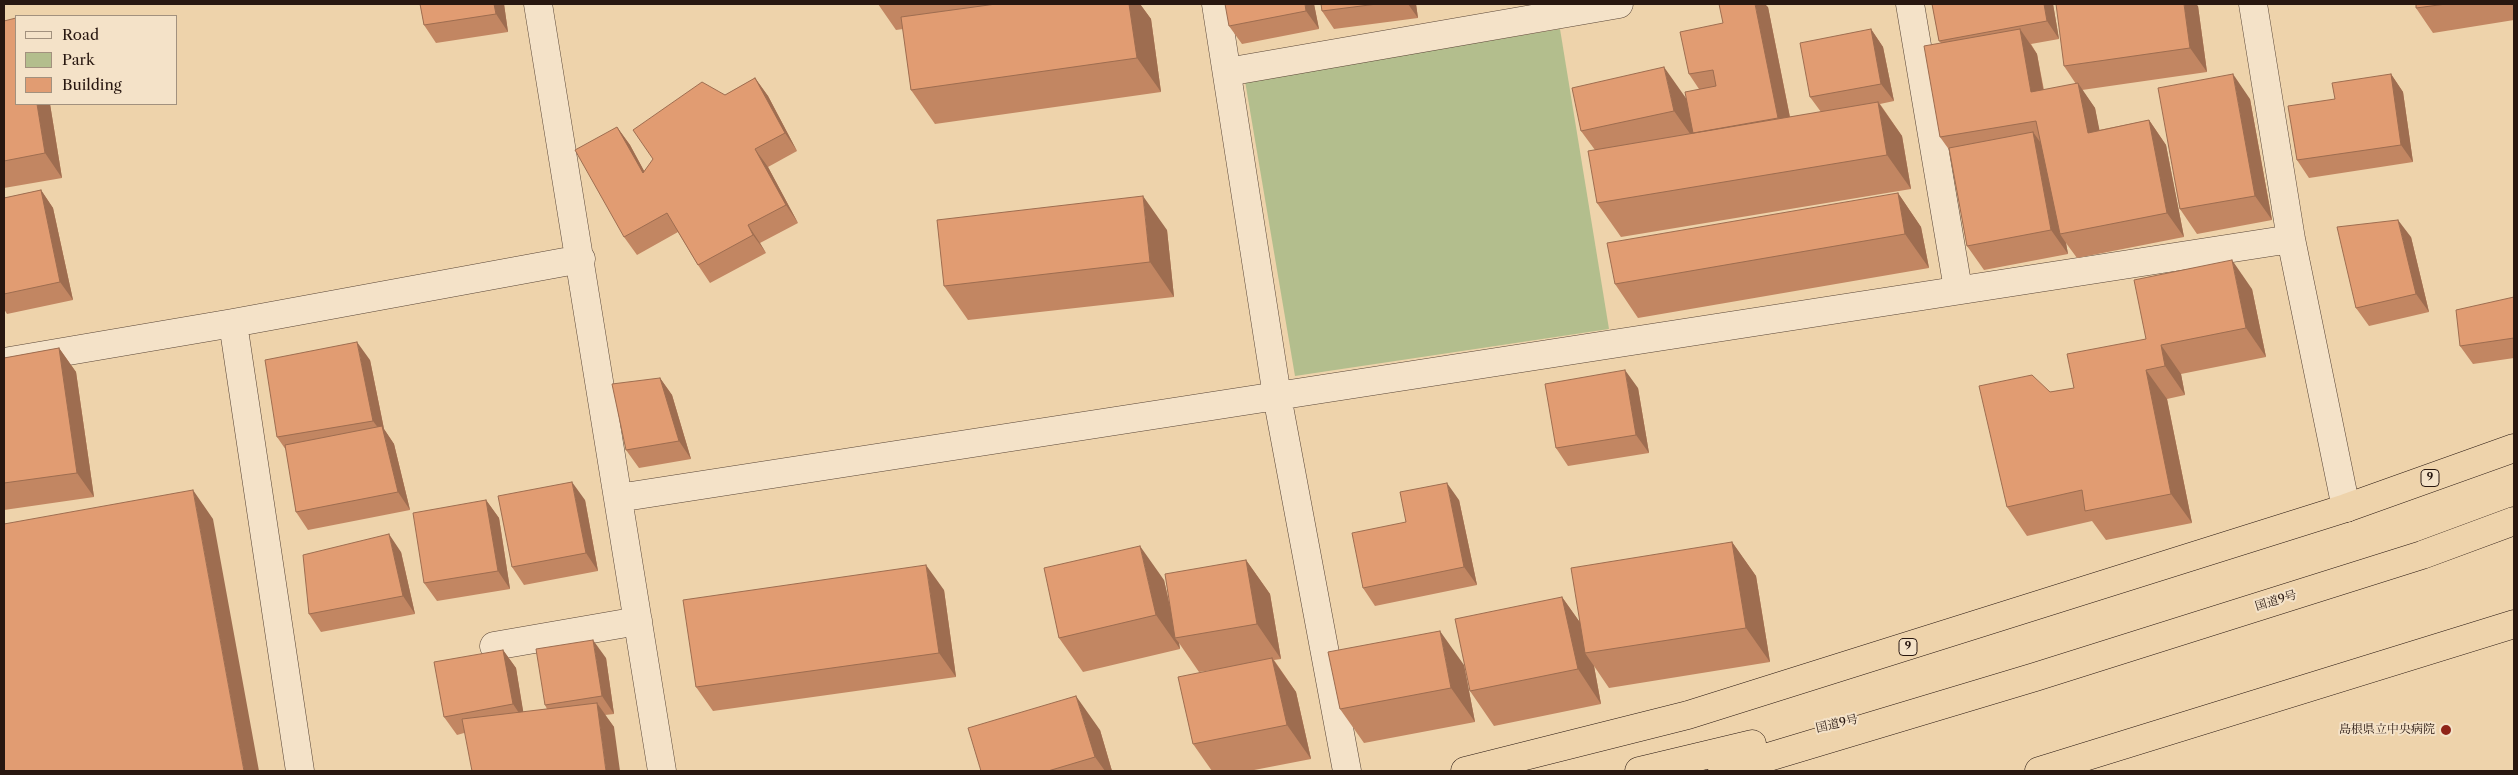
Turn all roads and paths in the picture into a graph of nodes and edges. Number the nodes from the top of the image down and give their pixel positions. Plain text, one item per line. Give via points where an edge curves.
1 (538, 4) edge
2 (1216, 4) edge
3 (1619, 4) edge
4 (1910, 4) edge
5 (2253, 4) edge
6 (1227, 72) junction
7 (2291, 239) junction
8 (581, 259) junction
9 (1958, 289) junction
10 (234, 323) junction
11 (4, 362) edge
12 (1277, 396) junction
13 (2514, 448) edge
14 (618, 498) junction
15 (2346, 508) junction
16 (2514, 521) edge
17 (638, 621) junction
18 (2514, 624) edge
19 (494, 646) dead end
20 (2035, 677) junction
21 (300, 771) edge
22 (662, 771) edge
23 (1347, 771) edge
24 (1465, 771) edge
25 (1639, 771) edge
26 (1722, 771) edge
27 (2039, 771) edge

1 - 8 street
2 - 6 street
3 - 6 street
4 - 9 street
5 - 7 street
6 - 12 street
7 - 9 street
7 - 15 street
8 - 10 street
8 - 14 street
9 - 12 street
10 - 11 street
10 - 21 street
12 - 14 street
12 - 23 street
13 - 15 highway, 9
14 - 17 street
15 - 24 highway, 9 via 1688,715
16 - 20 highway, 国道9号 via 2422,555
17 - 19 street
17 - 22 street
18 - 27 highway
20 - 25 highway, 国道9号
20 - 26 highway, 国道9号

